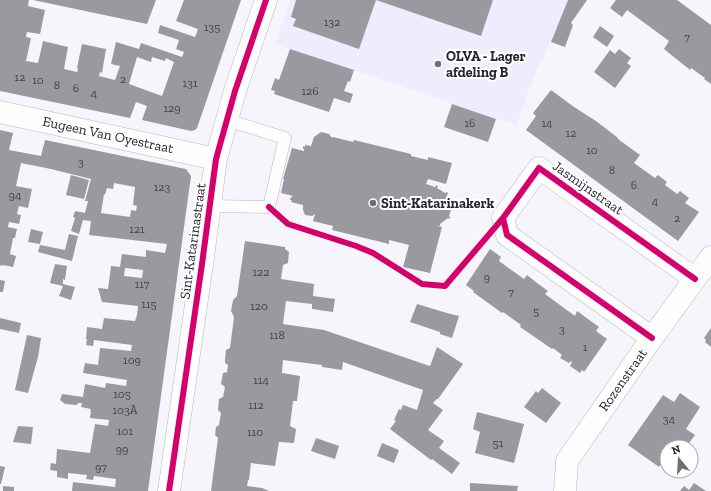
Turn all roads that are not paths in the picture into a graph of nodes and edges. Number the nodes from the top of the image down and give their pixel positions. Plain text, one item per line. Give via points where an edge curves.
1 (266, 0) edge
2 (0, 112) edge
3 (227, 120) junction
4 (216, 159) junction
5 (210, 206) junction
6 (710, 260) edge
7 (695, 279) junction
8 (652, 338) junction
9 (169, 491) edge
10 (565, 491) edge

1 - 3 street, Sint-Katarinastraat
2 - 4 street, Eugeen Van Oyestraat
3 - 4 street, Sint-Katarinastraat
3 - 5 lane via 284,138 269,207
4 - 5 street, Sint-Katarinastraat
5 - 9 street, Sint-Katarinastraat
6 - 7 street, Rozenstraat
7 - 8 street, Rozenstraat
7 - 8 street, Jasmijnstraat via 539,168 502,218 507,235
8 - 10 street, Rozenstraat via 567,461

